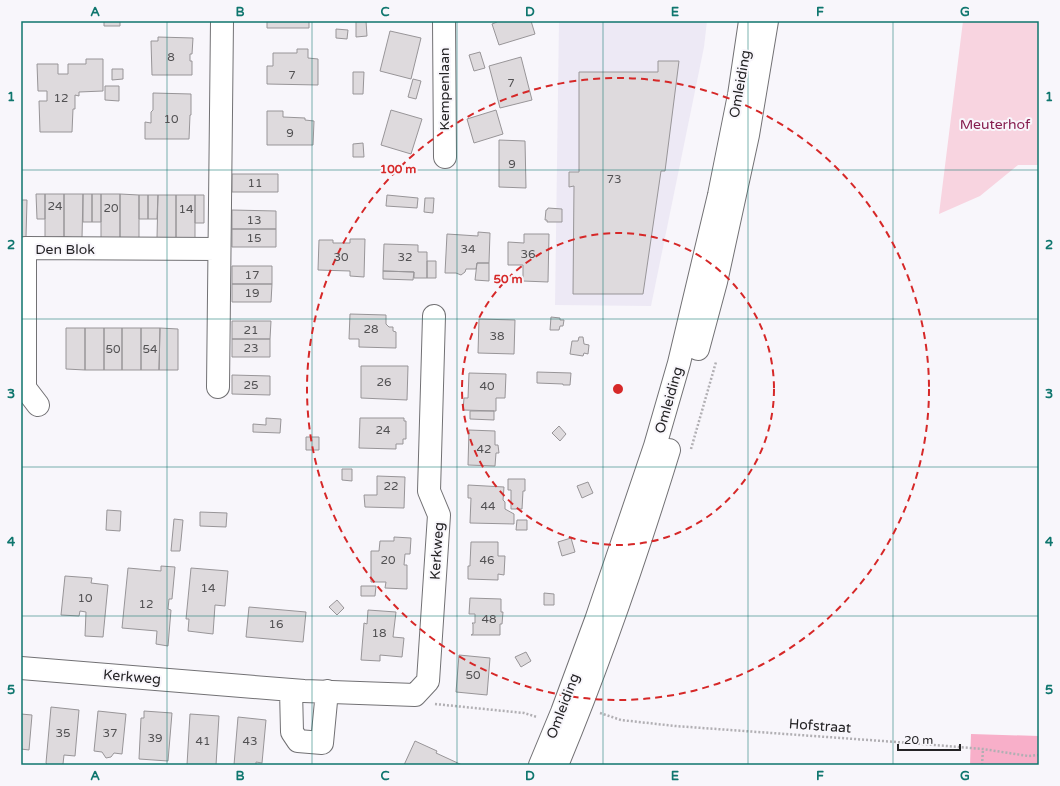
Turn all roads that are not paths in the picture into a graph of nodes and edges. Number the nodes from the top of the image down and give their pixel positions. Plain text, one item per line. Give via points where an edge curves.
1 (222, 21) edge
2 (444, 21) edge
3 (750, 21) edge
4 (767, 21) edge
5 (445, 157) dead end
6 (218, 249) junction
7 (434, 316) dead end
8 (218, 387) dead end
9 (38, 405) dead end
10 (21, 668) edge
11 (291, 690) junction
12 (327, 691) junction
13 (540, 765) edge
14 (557, 765) edge

1 - 6 street
2 - 5 street, Kempenlaan
3 - 13 street, Omleiding via 719,195 679,363 655,446 596,620
4 - 14 street, Omleiding via 748,135 719,266 679,421 616,615
6 - 8 street
6 - 9 street, Den Blok via 25,248 25,388
7 - 12 street, Kerkweg via 429,491 439,515 428,681 415,695
10 - 11 street, Kerkweg
11 - 12 street, Kerkweg
11 - 12 street via 292,732 298,741 322,743

